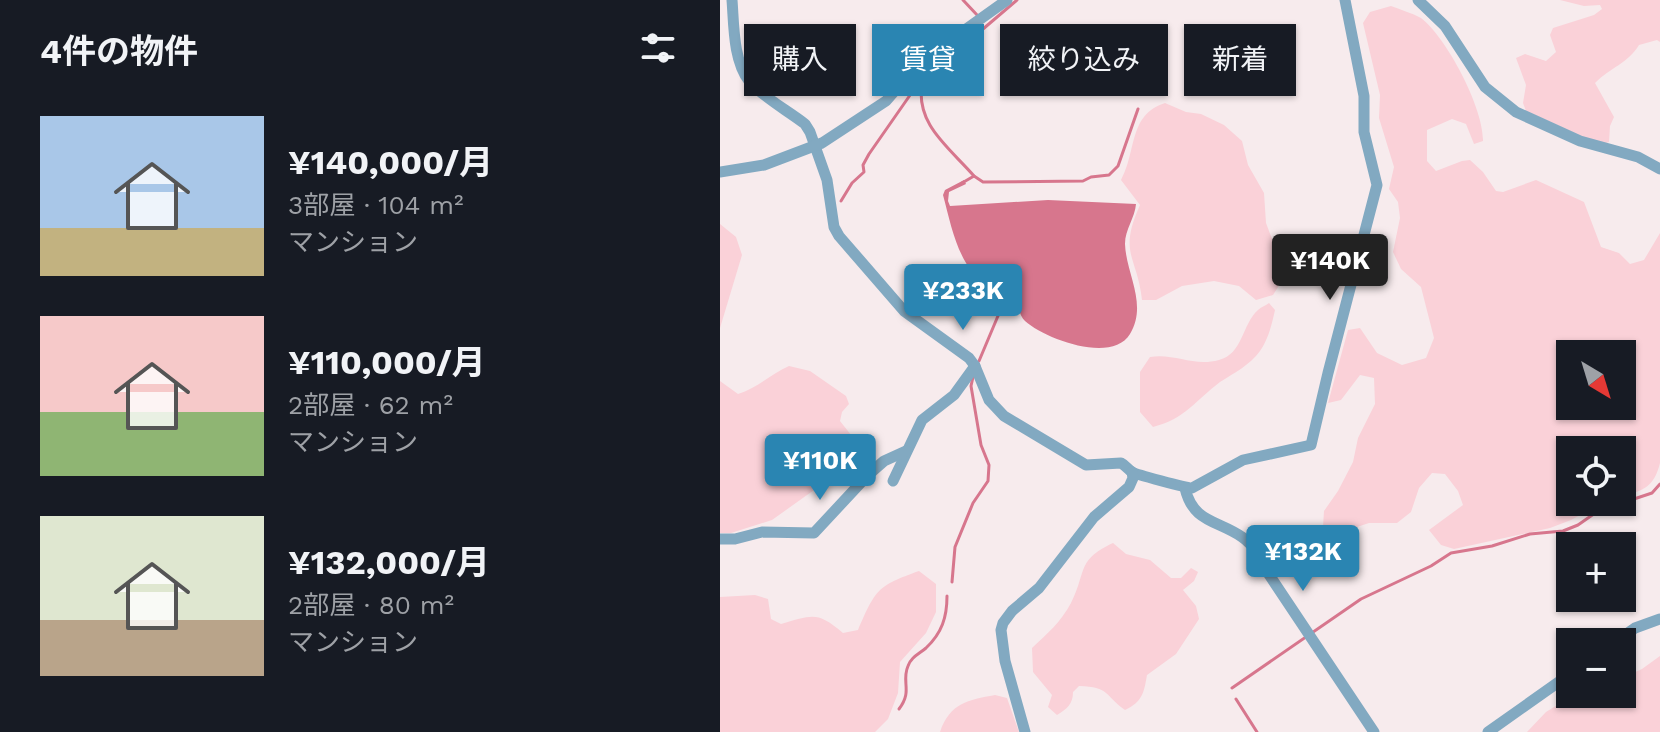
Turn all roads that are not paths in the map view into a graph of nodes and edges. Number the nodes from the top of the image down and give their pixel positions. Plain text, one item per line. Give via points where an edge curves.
1 (732, 0) edge
2 (1007, 0) edge
3 (1345, 0) edge
4 (1418, 0) edge
5 (816, 146) junction
6 (1660, 169) edge
7 (720, 172) edge
8 (975, 366) junction
9 (906, 451) junction
10 (1132, 472) junction
11 (893, 481) dead end
12 (1185, 488) junction
13 (814, 533) junction
14 (720, 539) edge
15 (805, 543) dead end
16 (1660, 619) edge
17 (1635, 628) edge
18 (1556, 684) edge
19 (1025, 732) edge
20 (1374, 732) edge
21 (1488, 732) edge

1 - 5 street via 737,52 747,78 805,124
2 - 5 street via 920,62 886,101
3 - 12 street via 1377,185 1311,445 1243,460
4 - 6 street via 1445,26 1485,87 1516,112
5 - 7 street via 764,165
5 - 8 street via 839,236 904,311
8 - 9 street via 954,395 922,420
8 - 10 street via 989,400 1004,416 1076,461 1097,466 1121,463
9 - 11 street
9 - 13 street via 884,461 852,489
10 - 12 street
10 - 19 street via 1129,487 1094,517 1039,588 1003,623 1005,661
12 - 20 street via 1202,517 1241,536 1261,557
13 - 14 street via 762,532
13 - 15 street
16 - 17 street
18 - 21 street

